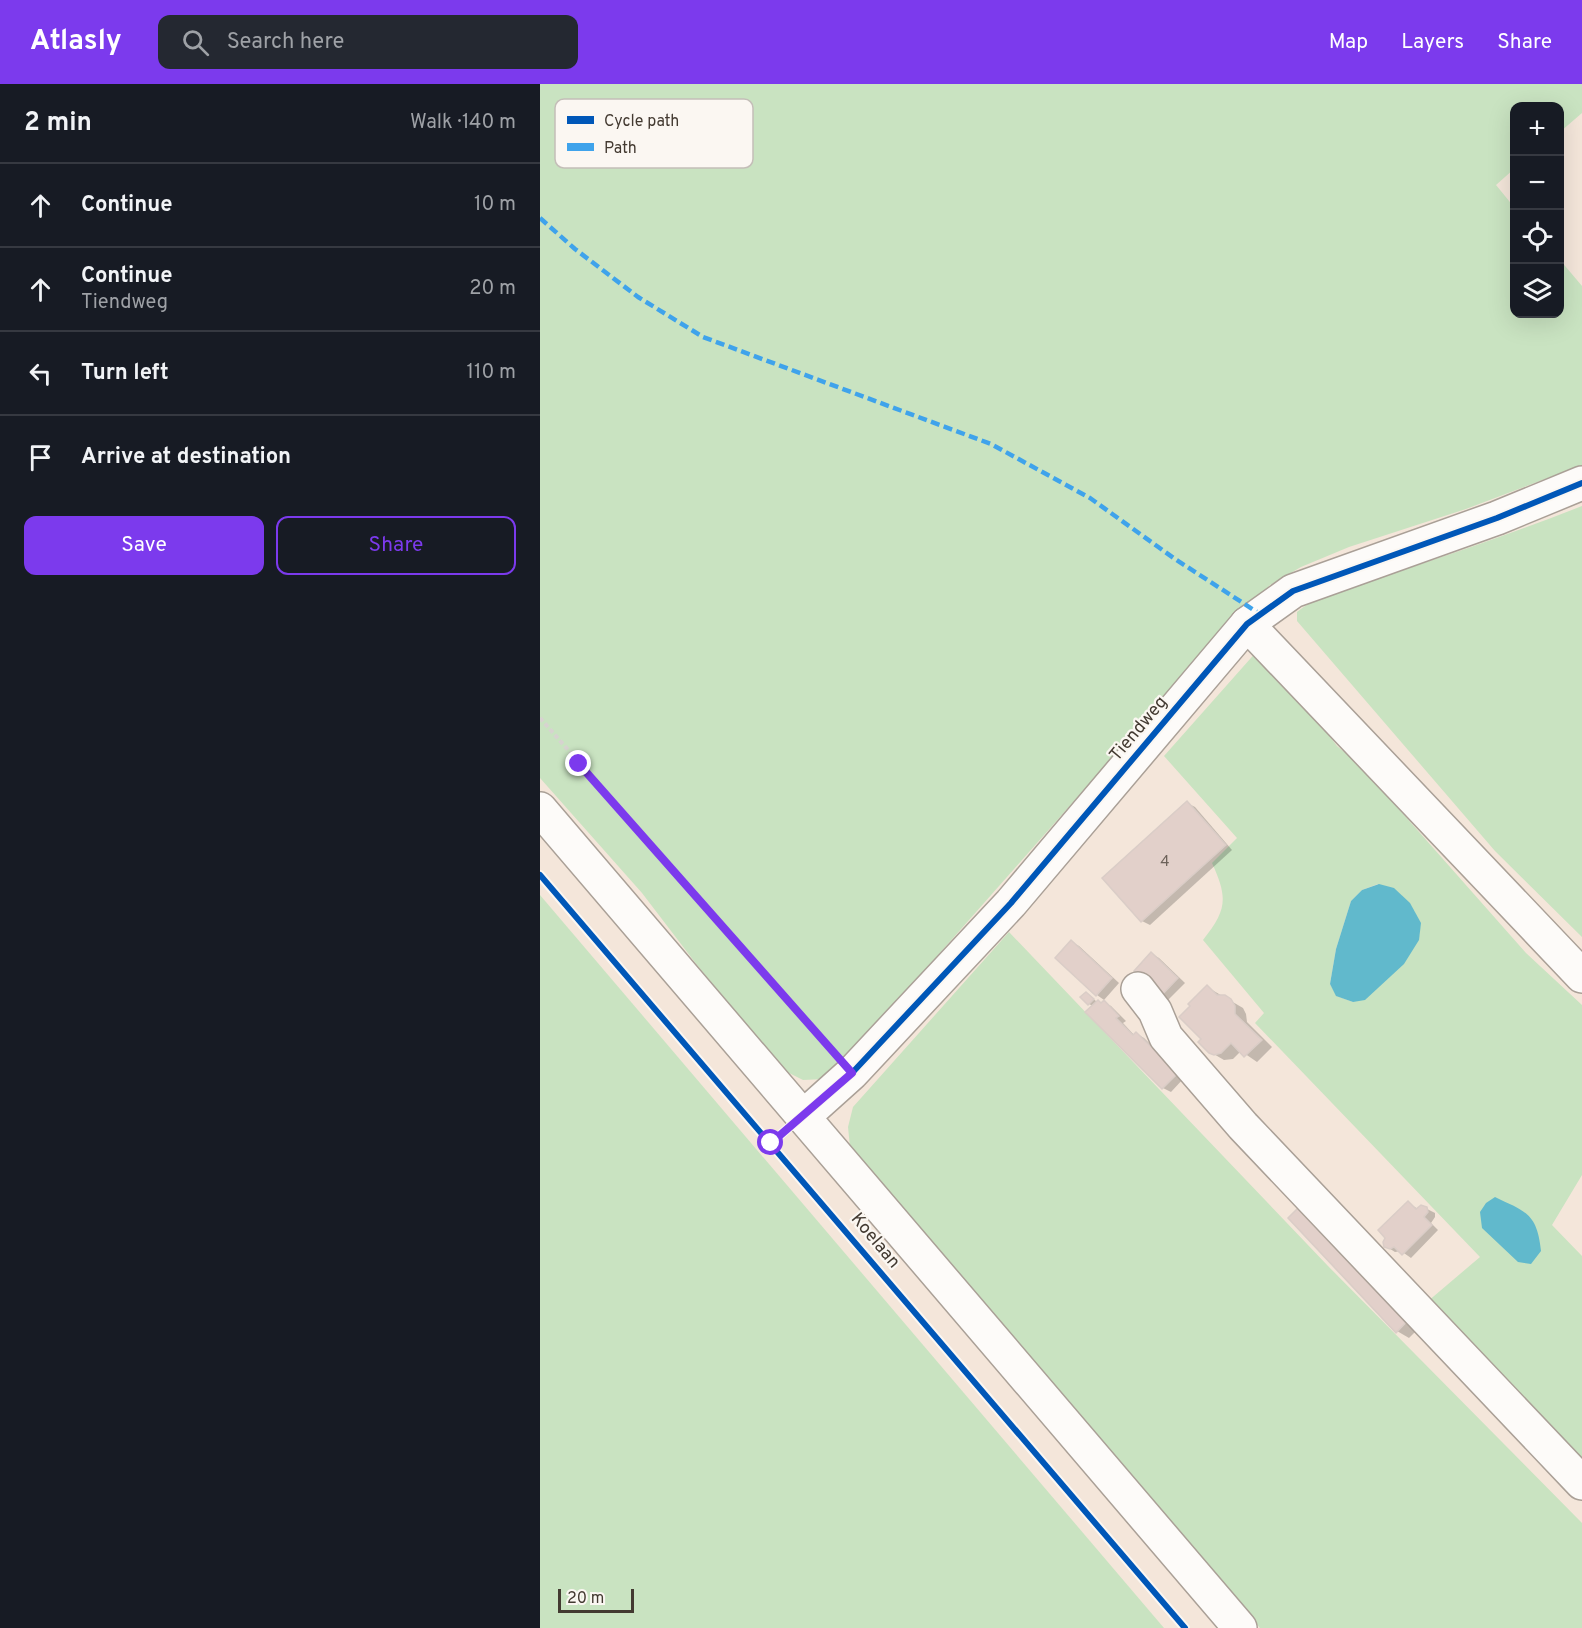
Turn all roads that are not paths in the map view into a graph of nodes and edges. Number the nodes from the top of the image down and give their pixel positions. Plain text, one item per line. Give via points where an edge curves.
1 (1582, 483) edge
2 (1247, 624) junction
3 (540, 809) edge
4 (1582, 976) edge
5 (1138, 989) dead end
6 (803, 1117) junction
7 (1582, 1483) edge
8 (1240, 1628) edge

1 - 2 street, Tiendweg via 1497,518 1293,591
2 - 4 street
2 - 6 street, Tiendweg via 1011,903 852,1073
3 - 6 street, Koelaan
5 - 7 street via 1155,1011 1166,1037 1243,1126
6 - 8 street, Koelaan

